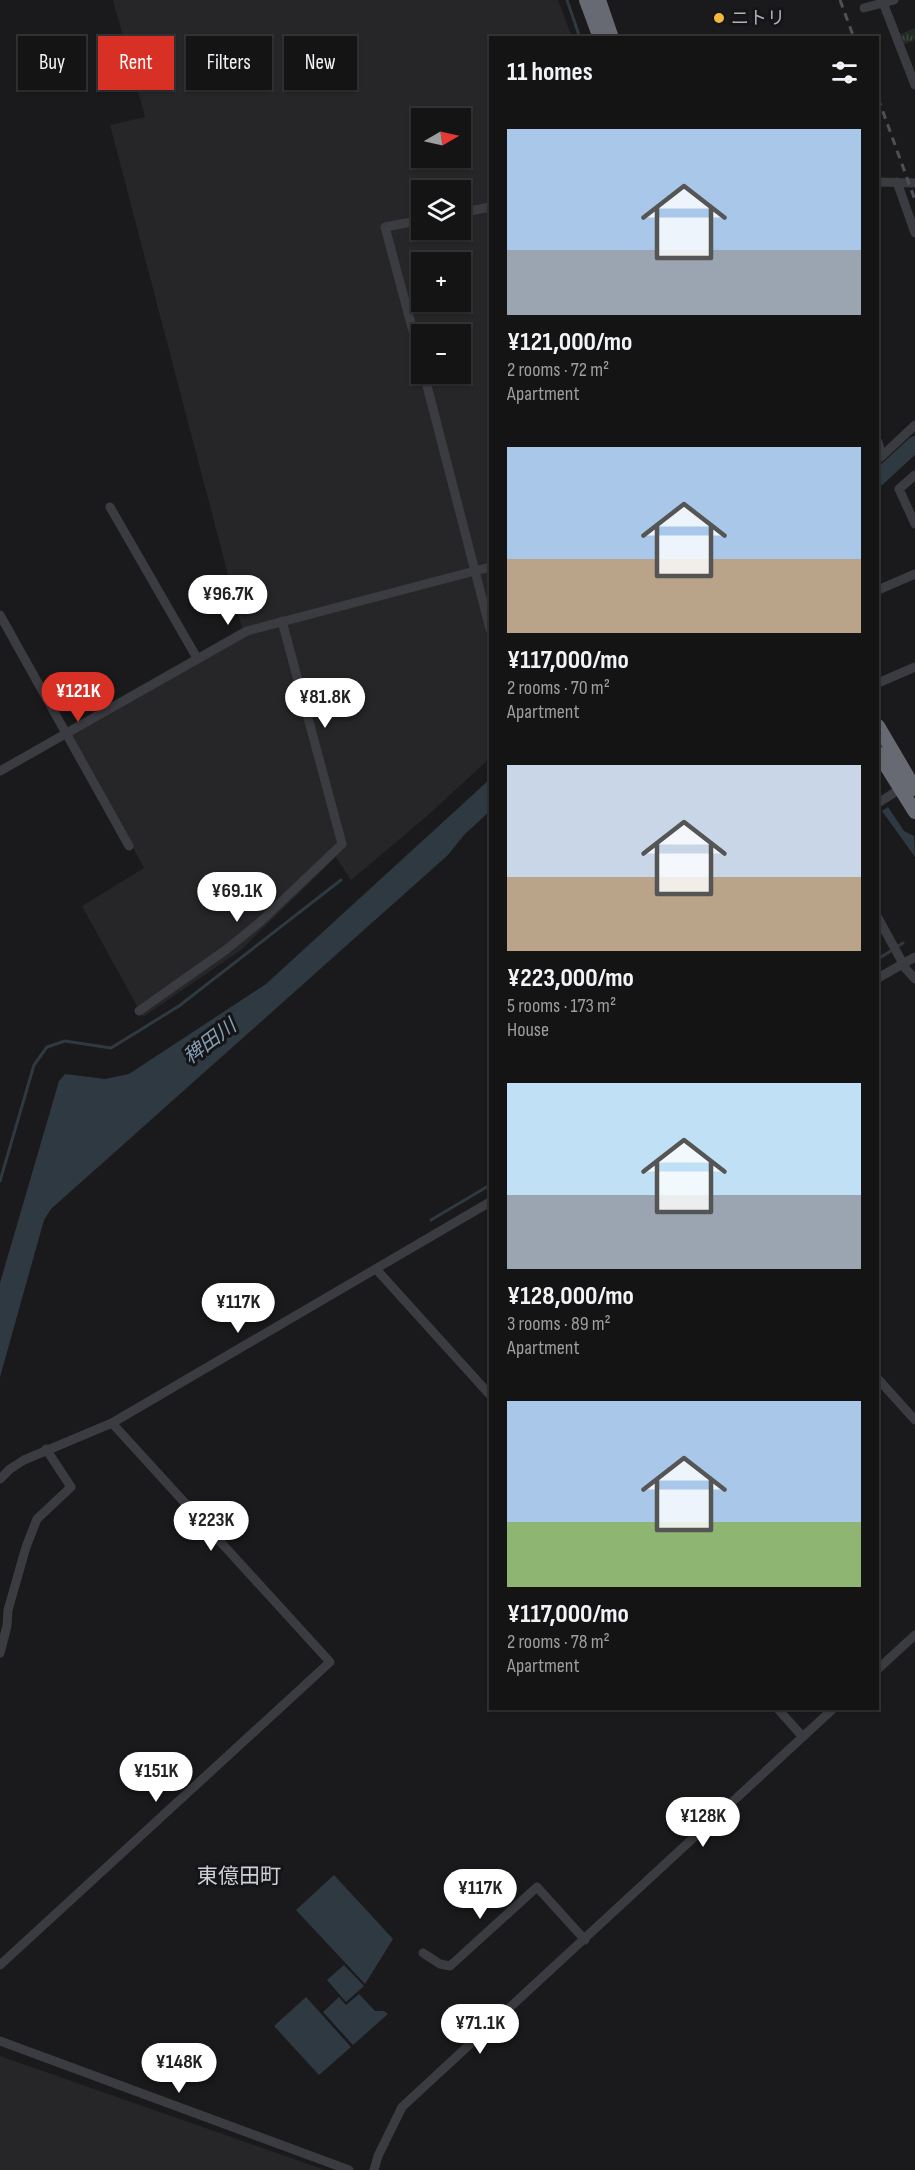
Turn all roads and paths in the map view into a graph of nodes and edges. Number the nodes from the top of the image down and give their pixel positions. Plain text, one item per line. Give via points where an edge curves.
1 (586, 0) edge
2 (599, 0) edge
3 (894, 0) edge
4 (882, 2) edge
5 (864, 8) dead end
6 (599, 36) edge
7 (611, 36) edge
8 (915, 85) edge
9 (879, 182) edge
10 (897, 182) junction
11 (915, 183) edge
12 (489, 207) edge
13 (471, 211) edge
14 (411, 222) edge
15 (915, 232) edge
16 (411, 324) edge
17 (427, 384) edge
18 (915, 425) edge
19 (880, 458) edge
20 (915, 475) edge
21 (110, 507) dead end
22 (915, 524) edge
23 (489, 567) edge
24 (476, 571) junction
25 (915, 574) edge
26 (879, 590) edge
27 (0, 615) edge
28 (282, 621) junction
29 (489, 625) edge
30 (197, 658) junction
31 (915, 666) edge
32 (879, 683) edge
33 (879, 728) edge
34 (67, 732) junction
35 (879, 756) edge
36 (0, 771) edge
37 (915, 789) edge
38 (894, 793) junction
39 (879, 802) edge
40 (915, 812) edge
41 (129, 846) dead end
42 (879, 920) edge
43 (915, 957) edge
44 (904, 964) junction
45 (879, 977) edge
46 (915, 979) edge
47 (139, 1011) dead end
48 (489, 1203) edge
49 (376, 1269) junction
50 (879, 1380) edge
51 (489, 1394) edge
52 (915, 1420) edge
53 (112, 1423) junction
54 (46, 1449) junction
55 (0, 1479) edge
56 (915, 1635) edge
57 (0, 1653) edge
58 (879, 1668) edge
59 (779, 1710) edge
60 (832, 1710) edge
61 (803, 1737) junction
62 (585, 1940) junction
63 (423, 1953) dead end
64 (0, 1965) edge
65 (0, 2042) edge
66 (349, 2170) edge
67 (374, 2170) edge

1 - 6 highway
2 - 7 highway
3 - 4 street
4 - 5 street
4 - 8 street
9 - 10 street
10 - 11 street
10 - 15 street
12 - 13 street
14 - 16 street via 385,227
17 - 24 street
18 - 19 street
20 - 22 street via 899,489
21 - 30 street
23 - 24 street
24 - 28 street
24 - 29 street
25 - 26 street
27 - 34 street
28 - 30 street via 247,631
28 - 47 street via 342,844 260,922
30 - 34 street
31 - 32 street
33 - 37 highway
34 - 36 street
34 - 41 street
35 - 38 highway
38 - 39 street
38 - 40 highway
42 - 44 street
43 - 44 street
44 - 45 street
44 - 46 street
48 - 49 street
49 - 51 street
49 - 53 street
50 - 52 street
53 - 54 street
53 - 64 street via 330,1662
54 - 55 street via 10,1468
54 - 57 street via 71,1488 37,1519 8,1610
56 - 58 street
59 - 61 street
60 - 61 street
61 - 62 street
62 - 63 street via 537,1887 450,1966 440,1965
62 - 67 street via 402,2107
65 - 66 street

